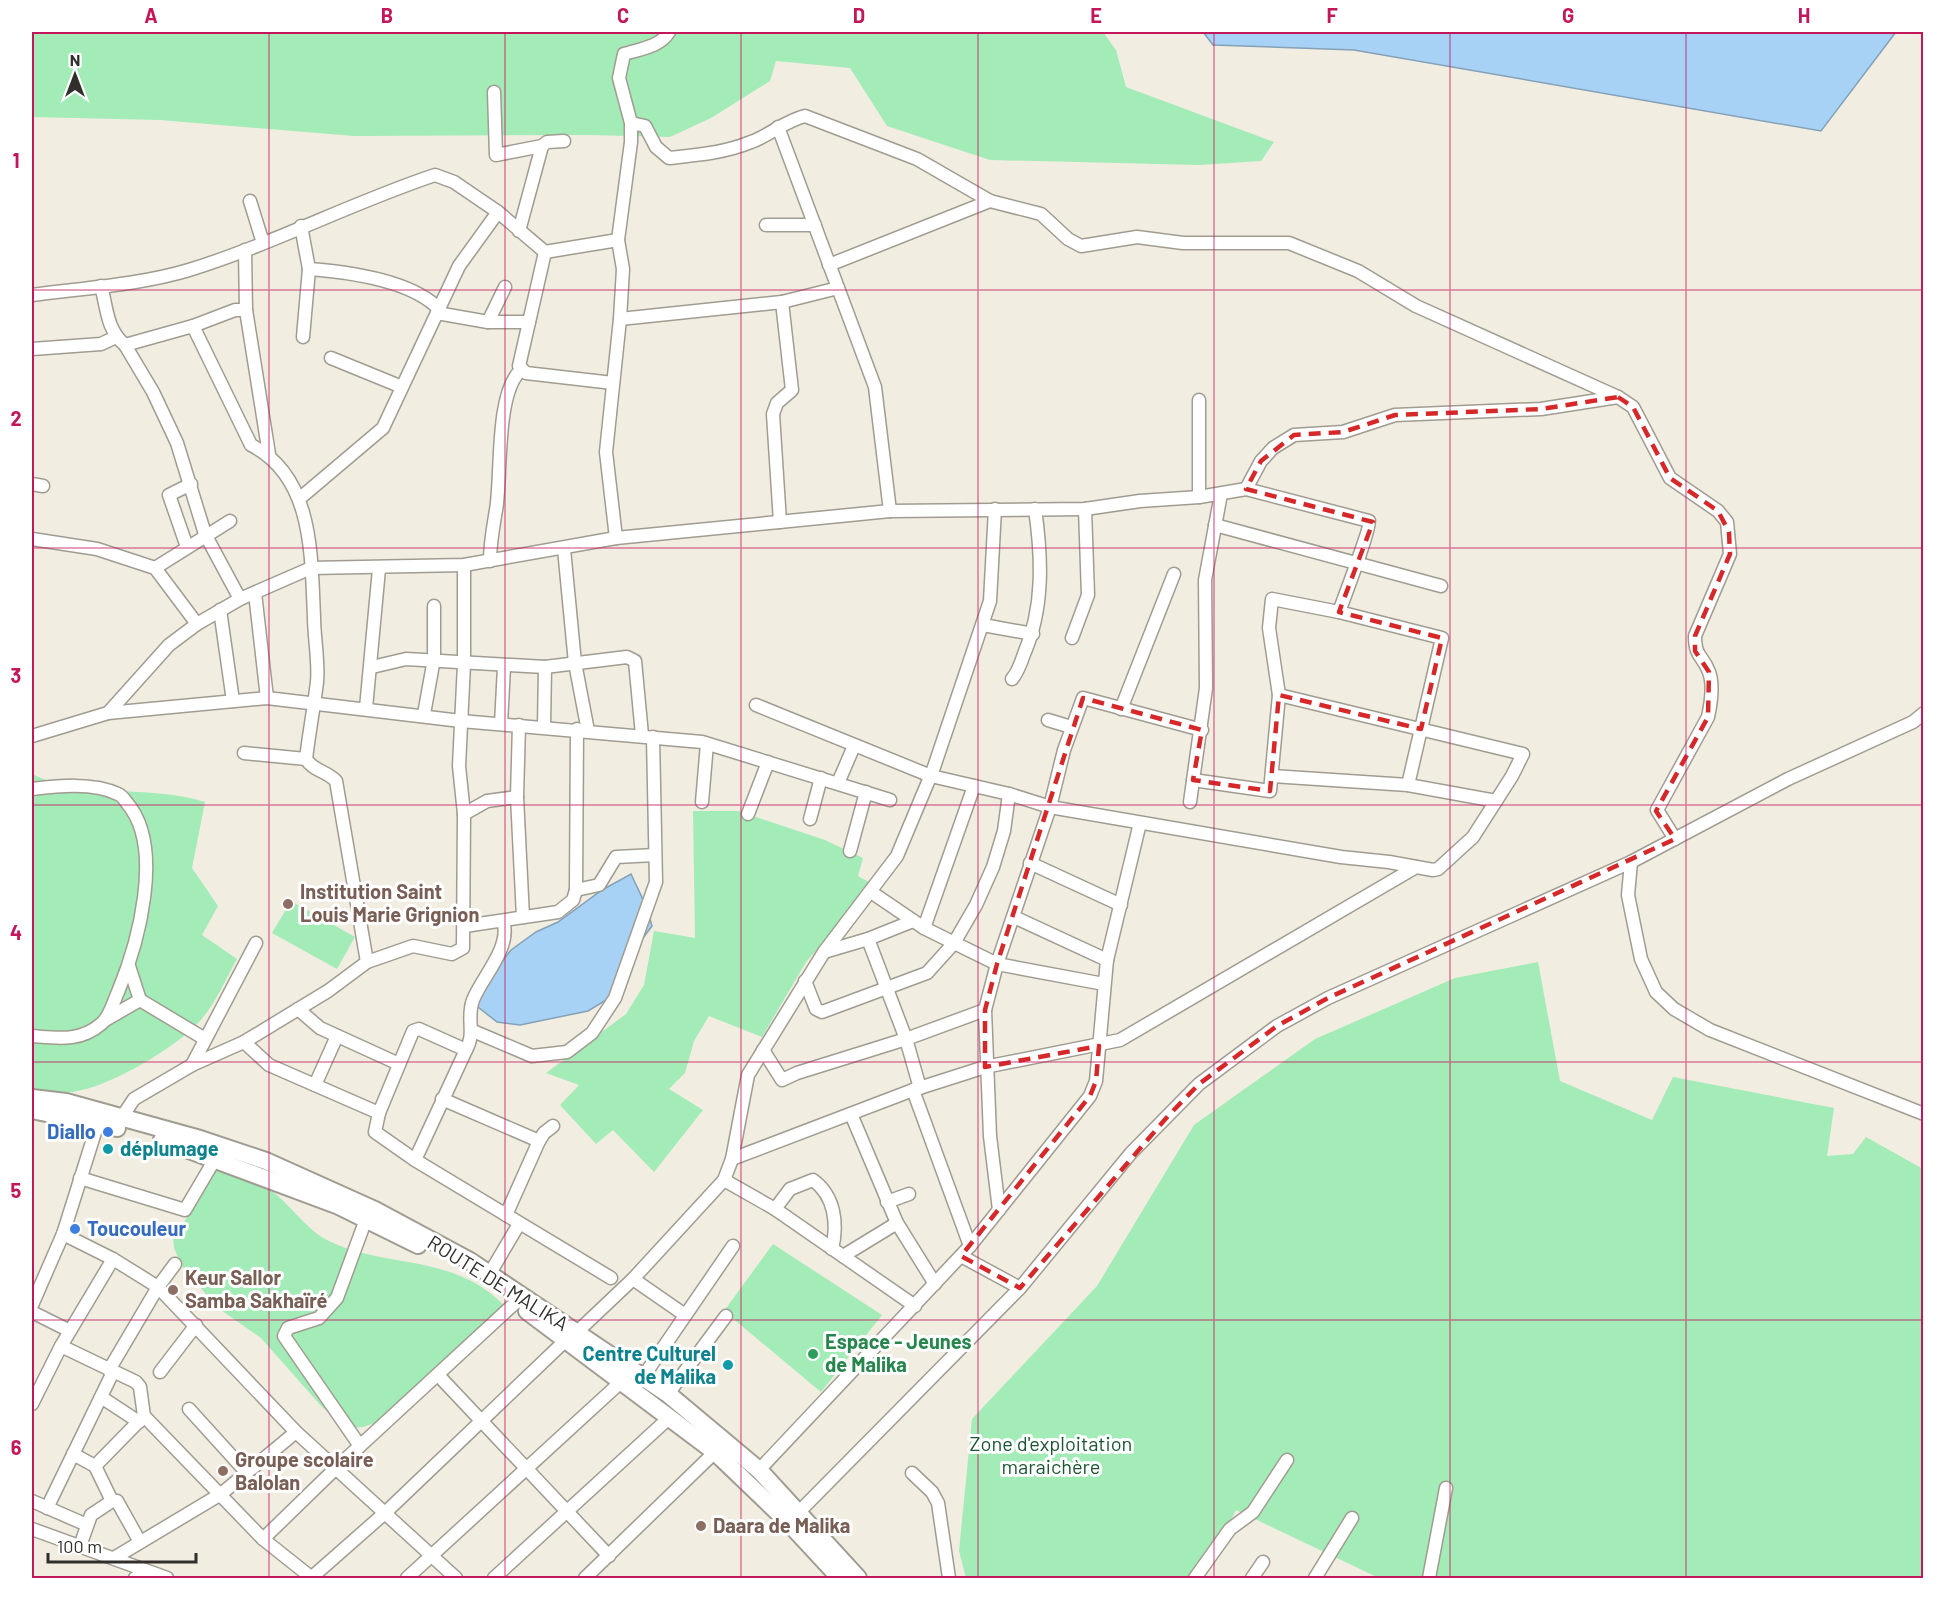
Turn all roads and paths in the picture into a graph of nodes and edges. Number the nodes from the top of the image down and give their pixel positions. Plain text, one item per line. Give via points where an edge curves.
1 (669, 32) edge
2 (494, 92) dead end
3 (631, 123) junction
4 (778, 127) junction
5 (564, 141) dead end
6 (542, 146) junction
7 (250, 201) dead end
8 (990, 201) junction
9 (498, 212) junction
10 (766, 225) dead end
11 (815, 225) junction
12 (301, 226) junction
13 (519, 231) junction
14 (618, 240) junction
15 (263, 243) junction
16 (245, 250) junction
17 (545, 252) junction
18 (829, 265) junction
19 (309, 269) junction
20 (100, 286) junction
21 (505, 287) dead end
22 (838, 288) junction
23 (32, 295) edge
24 (782, 302) junction
25 (246, 310) junction
26 (438, 311) junction
27 (620, 319) junction
28 (488, 322) junction
29 (529, 322) junction
30 (194, 326) junction
31 (303, 337) dead end
32 (120, 341) junction
33 (32, 350) edge
34 (331, 358) dead end
35 (521, 370) junction
36 (613, 383) junction
37 (402, 387) junction
38 (1618, 397) junction
39 (1199, 400) dead end
40 (269, 454) junction
41 (191, 484) junction
42 (1246, 489) junction
43 (1221, 494) junction
44 (1199, 497) junction
45 (299, 499) junction
46 (995, 509) junction
47 (1035, 509) junction
48 (1085, 509) junction
49 (890, 511) junction
50 (230, 521) dead end
51 (780, 522) junction
52 (1215, 525) junction
53 (206, 534) junction
54 (616, 538) junction
55 (32, 539) edge
56 (187, 547) junction
57 (564, 549) junction
58 (490, 561) junction
59 (1355, 561) junction
60 (464, 565) junction
61 (155, 568) junction
62 (311, 568) junction
63 (379, 569) junction
64 (1174, 574) dead end
65 (1441, 586) dead end
66 (255, 593) junction
67 (240, 599) junction
68 (434, 606) dead end
69 (220, 610) junction
70 (1339, 612) junction
71 (197, 624) junction
72 (983, 625) junction
73 (1033, 634) junction
74 (1072, 638) dead end
75 (434, 660) junction
76 (575, 663) junction
77 (465, 664) junction
78 (372, 667) junction
79 (504, 667) junction
80 (544, 667) junction
81 (1012, 679) dead end
82 (1279, 695) junction
83 (267, 698) junction
84 (233, 701) junction
85 (313, 704) junction
86 (756, 705) dead end
87 (366, 708) junction
88 (1121, 709) junction
89 (108, 713) junction
90 (1923, 713) edge
91 (424, 714) junction
92 (461, 720) junction
93 (1048, 720) dead end
94 (501, 724) junction
95 (519, 725) junction
96 (544, 726) junction
97 (1071, 727) junction
98 (1421, 729) junction
99 (583, 730) junction
100 (1202, 730) junction
101 (32, 736) edge
102 (647, 736) junction
103 (707, 744) junction
104 (854, 746) junction
105 (244, 753) dead end
106 (306, 759) junction
107 (768, 762) junction
108 (931, 776) junction
109 (1272, 776) junction
110 (821, 778) junction
111 (1193, 780) junction
112 (838, 783) junction
113 (1408, 785) junction
114 (974, 786) junction
115 (32, 789) edge
116 (867, 792) junction
117 (1009, 794) junction
118 (517, 797) junction
119 (890, 800) dead end
120 (1496, 801) junction
121 (702, 802) dead end
122 (1190, 802) dead end
123 (1050, 807) junction
124 (464, 814) junction
125 (748, 814) dead end
126 (810, 819) dead end
127 (1140, 823) junction
128 (1675, 839) junction
129 (850, 851) dead end
130 (655, 855) junction
131 (1631, 862) junction
132 (1030, 863) junction
133 (1416, 867) junction
134 (576, 890) junction
135 (871, 892) junction
136 (1120, 905) junction
137 (523, 917) junction
138 (1014, 917) junction
139 (503, 921) junction
140 (913, 921) junction
141 (465, 926) junction
142 (924, 928) junction
143 (868, 939) junction
144 (256, 943) dead end
145 (954, 943) junction
146 (824, 952) junction
147 (1107, 960) junction
148 (367, 962) junction
149 (998, 964) junction
150 (129, 966) junction
151 (805, 981) junction
152 (1104, 984) junction
153 (885, 987) junction
154 (140, 1000) junction
155 (298, 1009) junction
156 (985, 1010) junction
157 (107, 1019) junction
158 (473, 1031) junction
159 (32, 1036) edge
160 (337, 1036) junction
161 (205, 1039) junction
162 (906, 1039) junction
163 (244, 1042) junction
164 (1099, 1046) junction
165 (466, 1050) junction
166 (763, 1050) junction
167 (399, 1064) junction
168 (192, 1065) junction
169 (985, 1067) junction
170 (315, 1085) junction
171 (917, 1089) junction
172 (32, 1098) edge
173 (442, 1099) junction
174 (32, 1110) edge
175 (379, 1113) junction
176 (851, 1114) junction
177 (1923, 1114) edge
178 (122, 1117) junction
179 (98, 1123) junction
180 (553, 1126) dead end
181 (539, 1141) junction
182 (215, 1159) junction
183 (732, 1159) junction
184 (415, 1160) junction
185 (81, 1178) junction
186 (724, 1180) junction
187 (909, 1194) dead end
188 (887, 1202) junction
189 (775, 1209) junction
190 (999, 1210) junction
191 (506, 1215) junction
192 (366, 1219) junction
193 (897, 1223) junction
194 (519, 1224) junction
195 (63, 1234) junction
196 (970, 1245) junction
197 (734, 1246) dead end
198 (832, 1249) junction
199 (843, 1256) junction
200 (960, 1256) junction
201 (113, 1259) junction
202 (176, 1264) dead end
203 (490, 1273) junction
204 (611, 1278) dead end
205 (633, 1279) junction
206 (935, 1284) junction
207 (158, 1287) junction
208 (1020, 1288) junction
209 (35, 1292) edge
210 (515, 1303) junction
211 (32, 1305) edge
212 (915, 1306) junction
213 (32, 1312) edge
214 (685, 1315) junction
215 (726, 1316) dead end
216 (196, 1324) junction
217 (70, 1331) junction
218 (571, 1336) junction
219 (61, 1346) junction
220 (111, 1371) junction
221 (160, 1372) dead end
222 (438, 1375) junction
223 (643, 1377) junction
224 (622, 1381) junction
225 (668, 1394) junction
226 (102, 1397) junction
227 (32, 1404) edge
228 (189, 1409) dead end
229 (670, 1417) junction
230 (142, 1419) junction
231 (481, 1422) junction
232 (296, 1432) junction
233 (360, 1446) junction
234 (714, 1452) junction
235 (73, 1454) junction
236 (1287, 1460) dead end
237 (95, 1466) junction
238 (525, 1468) junction
239 (335, 1469) junction
240 (759, 1470) junction
241 (247, 1473) junction
242 (912, 1473) dead end
243 (1446, 1488) dead end
244 (221, 1494) junction
245 (112, 1501) junction
246 (32, 1502) edge
247 (47, 1508) junction
248 (386, 1512) junction
249 (566, 1512) junction
250 (794, 1517) junction
251 (1352, 1518) dead end
252 (87, 1525) junction
253 (32, 1528) edge
254 (263, 1539) junction
255 (140, 1542) junction
256 (81, 1546) junction
257 (431, 1555) junction
258 (609, 1556) junction
259 (114, 1558) junction
260 (1263, 1562) dead end
261 (149, 1572) junction
262 (500, 1577) edge
263 (135, 1578) edge
264 (167, 1578) edge
265 (311, 1578) edge
266 (407, 1578) edge
267 (456, 1578) edge
268 (585, 1578) edge
269 (840, 1578) edge
270 (858, 1578) edge
271 (949, 1578) edge
272 (1195, 1578) edge
273 (1252, 1578) edge
274 (1315, 1578) edge
275 (1429, 1578) edge

1 - 3 street via 657,44 624,54 619,78
2 - 6 street via 496,155
3 - 4 street via 645,126 656,147 669,158 717,153 751,142
3 - 14 street
4 - 8 street via 805,116 917,159
4 - 11 street
5 - 6 street
6 - 13 street
7 - 15 street
8 - 18 street
8 - 38 street via 1041,214 1081,246 1137,237 1183,243 1289,243 1358,271 1416,306
9 - 12 street via 454,182 435,175
9 - 13 street
9 - 26 street via 459,266
10 - 11 street
11 - 18 street
12 - 15 street
12 - 19 street
13 - 17 street
14 - 17 street
14 - 27 street via 622,269
15 - 16 street
16 - 20 street via 171,275
16 - 25 street
17 - 29 street
18 - 22 street
19 - 26 street via 381,281 420,294
19 - 31 street
20 - 23 street
20 - 32 street via 106,313
21 - 28 street
22 - 24 street
22 - 49 street via 874,387
24 - 27 street
24 - 51 street via 792,390 777,403 773,414
25 - 30 street via 235,310
25 - 40 street
26 - 28 street
26 - 37 street
27 - 36 street
28 - 29 street
29 - 35 street
30 - 32 street
30 - 40 street via 251,445
32 - 33 street
32 - 41 street via 160,407
34 - 37 street
35 - 36 street
35 - 58 street via 513,377 504,420
36 - 54 street via 606,452
37 - 45 street via 383,428
38 - 42 street via 1530,410 1395,415 1343,432 1294,435 1261,461
38 - 128 street via 1633,407 1670,478 1722,515 1729,532 1730,554 1695,636 1695,651 1709,672 1708,717 1658,810
39 - 44 street
40 - 45 street
41 - 53 street
41 - 56 street via 169,495
42 - 43 street
42 - 59 street via 1369,520 1370,529
43 - 44 street
43 - 52 street
44 - 48 street
45 - 62 street via 309,529
46 - 47 street
46 - 49 street
46 - 72 street via 990,601
47 - 48 street
47 - 73 street via 1041,568
48 - 74 street via 1088,595
49 - 51 street
50 - 53 street
51 - 54 street
52 - 59 street
52 - 100 street via 1205,580 1208,666
53 - 56 street
53 - 67 street
54 - 57 street
55 - 61 street via 97,549
56 - 61 street
57 - 58 street
57 - 76 street
58 - 60 street
59 - 65 street
59 - 70 street
60 - 63 street
60 - 77 street
61 - 71 street
62 - 63 street
62 - 66 street
62 - 85 street via 317,679
63 - 78 street
64 - 88 street
66 - 67 street
66 - 83 street
67 - 69 street
68 - 75 street
69 - 71 street
69 - 84 street
70 - 82 street via 1272,599 1269,628
70 - 98 street via 1442,638
71 - 89 street via 169,645
72 - 73 street
72 - 108 street
73 - 81 street
75 - 77 street
75 - 78 street via 406,659
75 - 91 street
76 - 80 street
76 - 99 street
76 - 102 street via 627,657 635,661
77 - 79 street
77 - 92 street
78 - 87 street
79 - 80 street
79 - 94 street
80 - 96 street
82 - 98 street
82 - 109 street
83 - 84 street
83 - 85 street
84 - 89 street
85 - 87 street
85 - 106 street
86 - 104 street
87 - 91 street
88 - 97 street via 1083,698
88 - 100 street
89 - 101 street
90 - 128 street via 1913,722 1788,779
91 - 92 street
92 - 94 street
92 - 124 street via 459,766
93 - 97 street
94 - 95 street
95 - 96 street
95 - 118 street
96 - 99 street
97 - 123 street
98 - 113 street
98 - 120 street via 1523,754
99 - 102 street
99 - 134 street
100 - 111 street
102 - 103 street
102 - 130 street
103 - 107 street
103 - 121 street
104 - 108 street
104 - 112 street
105 - 106 street
106 - 148 street via 311,767 336,781
107 - 110 street
107 - 125 street
108 - 114 street
108 - 135 street via 897,856
109 - 111 street via 1270,791
109 - 113 street
110 - 112 street
110 - 126 street
111 - 122 street
112 - 116 street
113 - 120 street
114 - 117 street
114 - 142 street
115 - 150 street via 83,786 119,794 132,808 143,830 146,861 140,926
116 - 119 street
116 - 129 street
117 - 123 street
117 - 145 street via 1002,840 993,867
118 - 124 street via 487,801
118 - 137 street
120 - 133 street via 1473,837 1438,869
123 - 127 street
123 - 132 street
124 - 141 street
127 - 133 street
127 - 136 street
128 - 131 street
130 - 134 street via 616,857 599,885
130 - 158 street via 652,898 615,998 592,1033 567,1052 532,1056
131 - 177 street via 1628,895 1641,959 1656,992 1674,1009 1710,1030
131 - 208 street via 1329,998 1277,1026 1199,1084 1131,1154
132 - 136 street
132 - 138 street
133 - 164 street via 1143,1030
134 - 137 street via 573,900 558,912
135 - 140 street
135 - 146 street
136 - 147 street
137 - 139 street
138 - 147 street
138 - 149 street
139 - 141 street
139 - 158 street via 501,945 472,1001
140 - 142 street
140 - 143 street
141 - 148 street via 463,948 452,954 413,946
142 - 145 street
143 - 146 street
143 - 153 street
144 - 161 street
145 - 149 street
145 - 153 street via 927,973
146 - 151 street
147 - 152 street
148 - 155 street
149 - 152 street
149 - 156 street
150 - 154 street
150 - 157 street
151 - 153 street via 816,1009 822,1012
151 - 166 street
152 - 164 street
153 - 162 street
154 - 157 street
154 - 161 street
155 - 160 street via 320,1028
155 - 163 street
156 - 162 street
156 - 169 street
157 - 159 street via 81,1037
158 - 165 street
160 - 167 street
160 - 170 street
161 - 168 street
162 - 166 street via 782,1080
162 - 171 street
163 - 168 street
163 - 170 street via 269,1065
164 - 169 street
164 - 190 street via 1096,1081 1090,1096
165 - 167 street via 419,1029 413,1031
165 - 173 street
166 - 183 street via 748,1076
167 - 175 street
168 - 178 street via 134,1099
169 - 171 street
169 - 190 street
170 - 175 street
171 - 176 street
171 - 196 street
172 - 178 main road, ROUTE DE MALIKA via 66,1102
173 - 181 street
173 - 184 street
174 - 179 main road, ROUTE DE MALIKA
175 - 184 street via 375,1132
176 - 183 street
176 - 188 street
178 - 203 main road, ROUTE DE MALIKA via 266,1161 375,1210
179 - 182 main road, ROUTE DE MALIKA via 180,1145
179 - 185 street
180 - 181 street
181 - 191 street
182 - 185 street via 185,1210
182 - 192 main road, ROUTE DE MALIKA
183 - 186 street
184 - 191 street
185 - 195 street
186 - 189 street
186 - 205 street
187 - 188 street
188 - 193 street
189 - 198 street
189 - 198 street via 790,1189 813,1180 822,1186 836,1229
190 - 196 street
191 - 194 street
192 - 210 main road, ROUTE DE MALIKA via 463,1269
192 - 233 street via 337,1298 319,1318 288,1328 284,1336
193 - 199 street
193 - 206 street
194 - 203 street
194 - 204 street
195 - 201 street
195 - 209 street
196 - 200 street
197 - 214 street
198 - 199 street
199 - 212 street
200 - 206 street
200 - 208 street
201 - 207 street
201 - 217 street
202 - 207 street
203 - 218 main road, ROUTE DE MALIKA
205 - 214 street
205 - 218 street
206 - 212 street
207 - 216 street
207 - 220 street
208 - 250 street
209 - 211 street
210 - 218 main road, ROUTE DE MALIKA
210 - 222 street
212 - 240 street
213 - 217 street
214 - 223 street
215 - 225 street
216 - 221 street
216 - 232 street
217 - 219 street
218 - 223 main road, ROUTE DE MALIKA
218 - 224 main road, ROUTE DE MALIKA
218 - 231 street
219 - 220 street
219 - 227 street
220 - 226 street
220 - 230 street via 130,1378 140,1387
222 - 231 street
222 - 233 street
223 - 225 main road, ROUTE DE MALIKA
224 - 229 main road, ROUTE DE MALIKA
224 - 238 street
225 - 240 main road, ROUTE DE MALIKA
226 - 230 street
226 - 235 street
228 - 241 street
229 - 234 main road, ROUTE DE MALIKA
229 - 249 street
230 - 237 street
230 - 244 street
231 - 238 street
231 - 248 street
232 - 239 street
232 - 241 street
233 - 239 street
234 - 250 main road, ROUTE DE MALIKA
234 - 258 street
235 - 237 street
235 - 247 street
236 - 272 street via 1253,1512 1230,1529
237 - 245 street
238 - 249 street
238 - 257 street
239 - 248 street
239 - 254 street
240 - 250 main road, ROUTE DE MALIKA
241 - 244 street
242 - 271 street via 938,1503
243 - 275 street
244 - 254 street
244 - 255 street
245 - 252 street via 94,1511
245 - 255 street via 117,1500
246 - 247 street
247 - 252 street
248 - 257 street
248 - 265 street
249 - 258 street
249 - 262 street
250 - 269 main road, ROUTE DE MALIKA
250 - 270 main road, ROUTE DE MALIKA
251 - 274 street
252 - 256 street
253 - 256 street
254 - 265 street
255 - 259 street
256 - 259 street
257 - 266 street
257 - 267 street
258 - 268 street
259 - 261 street
260 - 273 street
261 - 263 street
261 - 264 street

